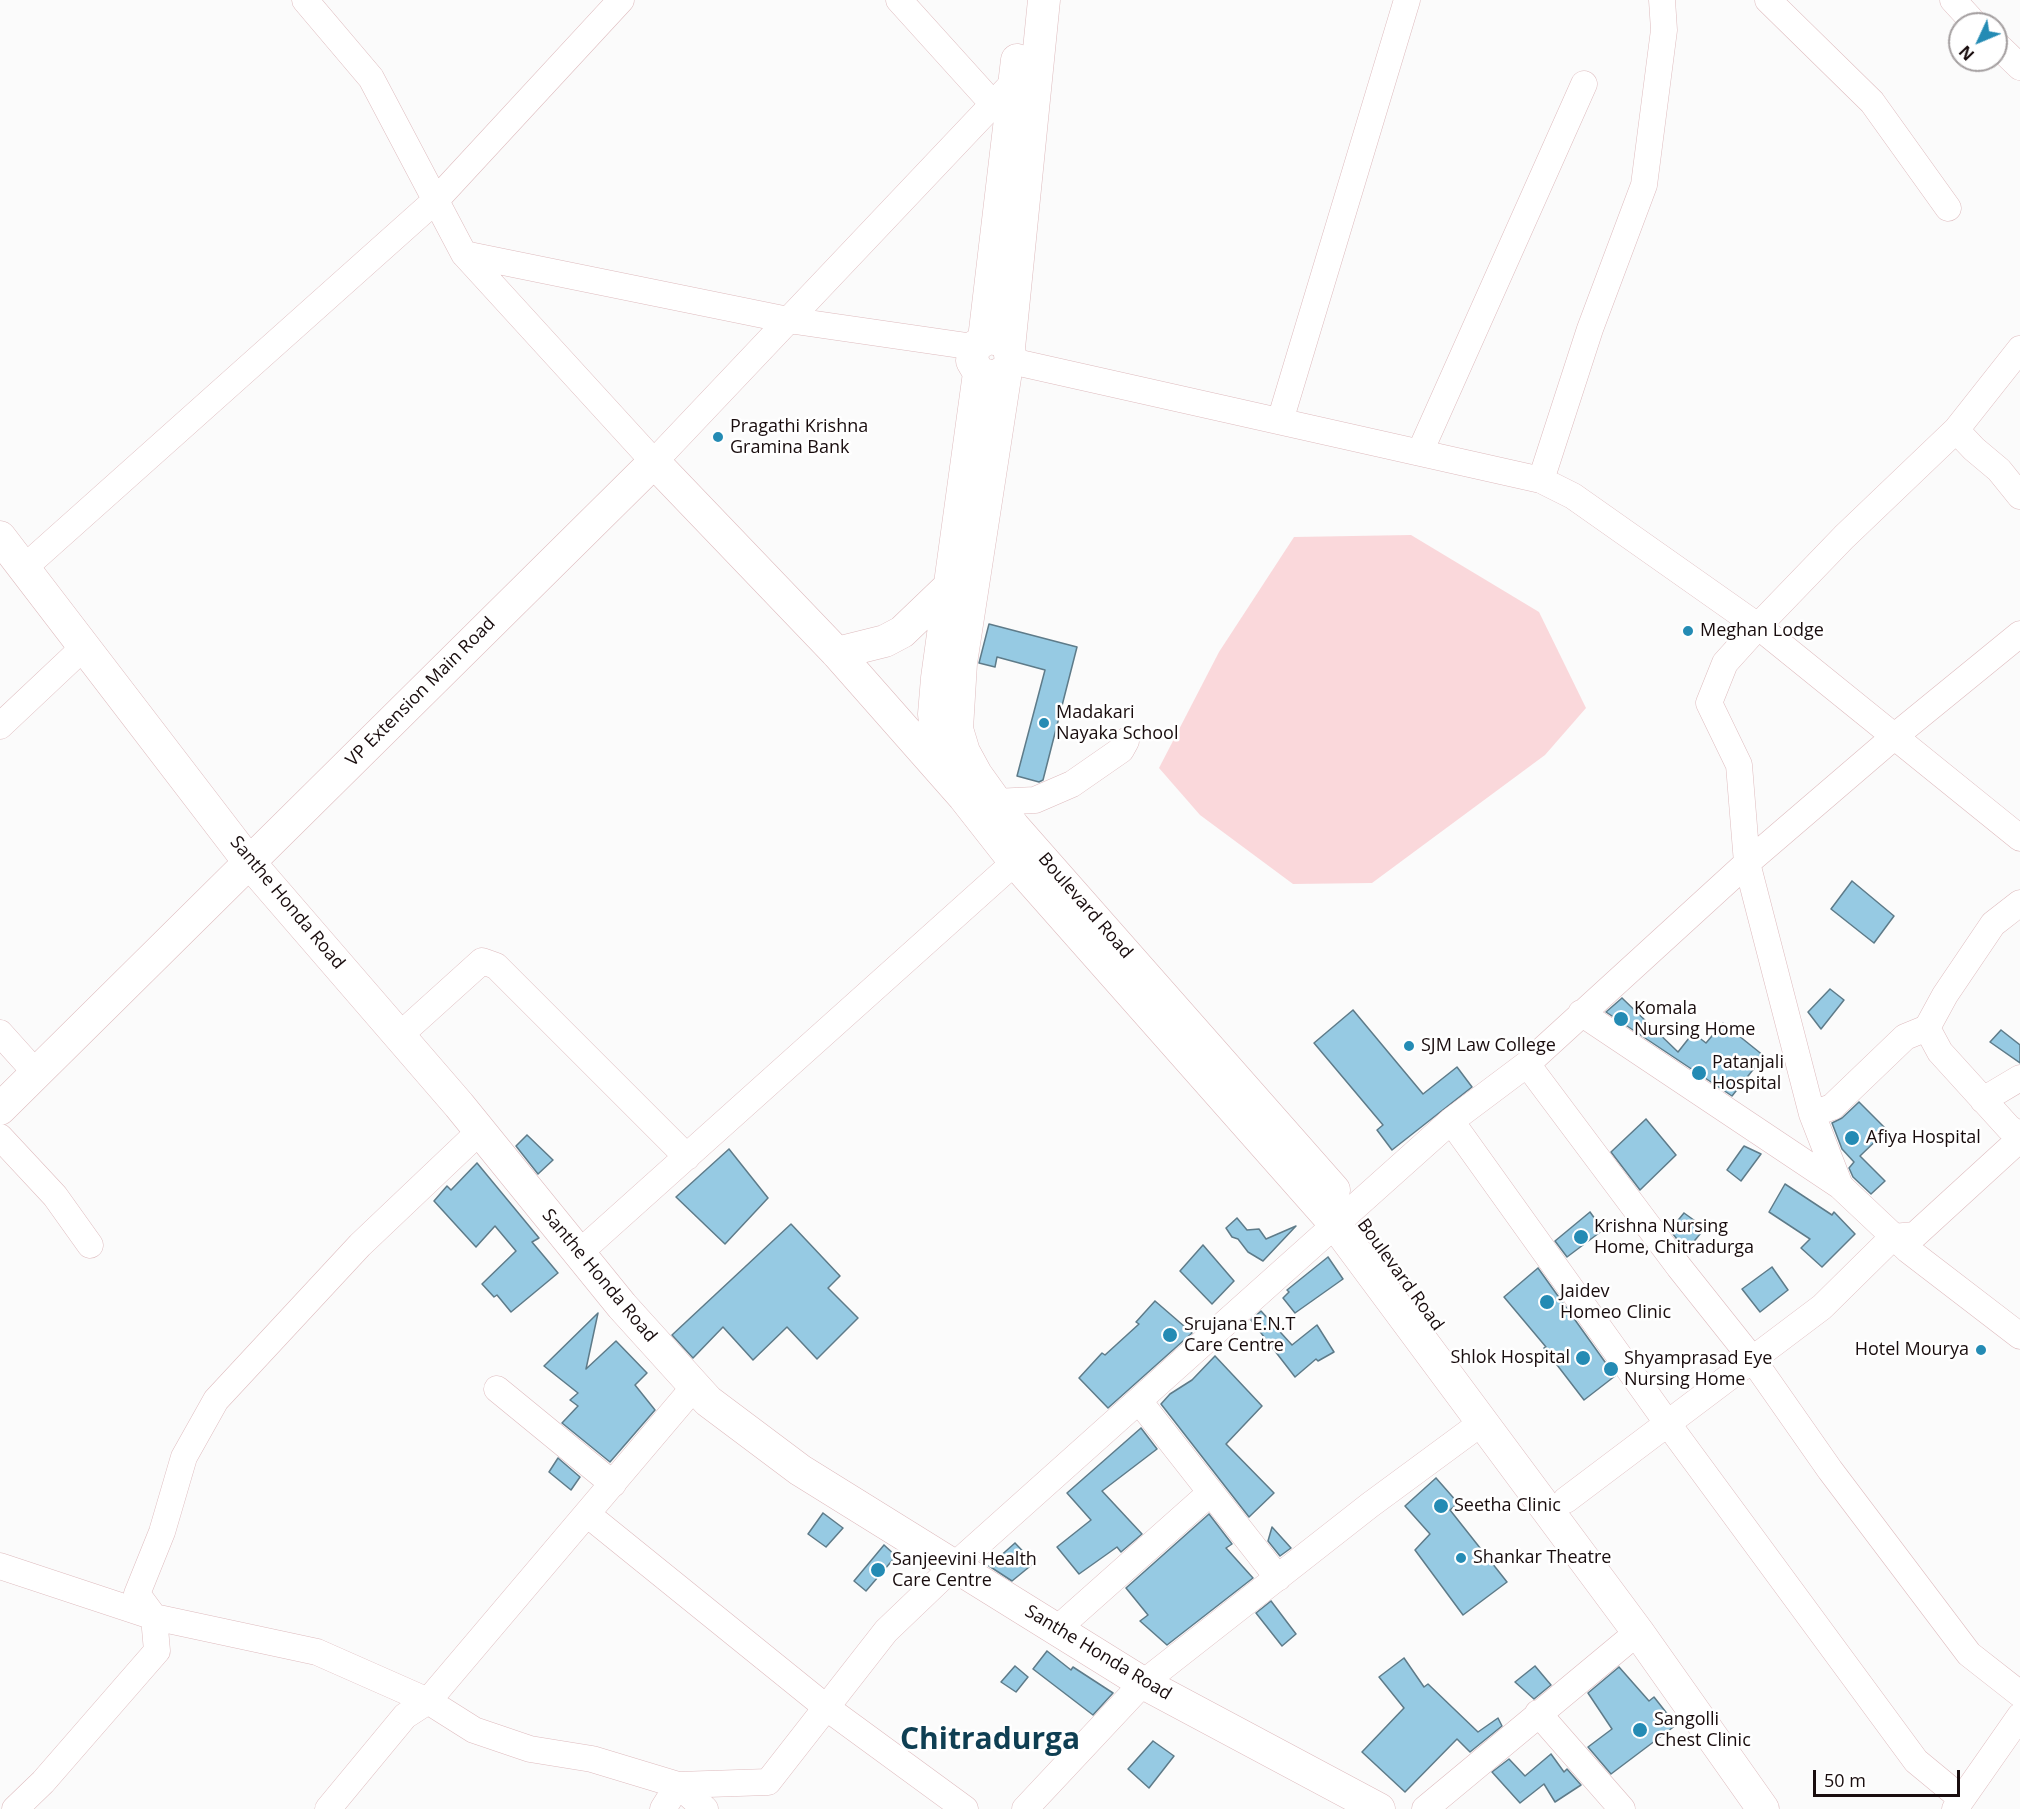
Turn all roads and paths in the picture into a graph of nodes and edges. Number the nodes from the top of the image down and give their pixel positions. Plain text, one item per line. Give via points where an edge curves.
1 (305, 0) edge
2 (621, 0) edge
3 (899, 0) edge
4 (1023, 0) edge
5 (1044, 0) edge
6 (1407, 0) edge
7 (1662, 0) edge
8 (1768, 0) edge
9 (1953, 0) edge
10 (1964, 12) edge
11 (2008, 56) edge
12 (2020, 67) edge
13 (1584, 84) dead end
14 (1015, 90) junction
15 (436, 199) junction
16 (1948, 208) dead end
17 (464, 254) junction
18 (788, 320) junction
19 (2020, 348) edge
20 (994, 356) junction
21 (1280, 421) junction
22 (1956, 430) junction
23 (1420, 452) junction
24 (654, 462) junction
25 (1541, 480) junction
26 (2020, 496) edge
27 (0, 537) edge
28 (25, 567) junction
29 (949, 587) junction
30 (1760, 627) junction
31 (2020, 634) edge
32 (85, 646) junction
33 (837, 653) junction
34 (0, 726) edge
35 (1895, 736) junction
36 (1126, 741) dead end
37 (977, 796) junction
38 (2020, 838) edge
39 (249, 861) junction
40 (1015, 862) junction
41 (1747, 863) junction
42 (2020, 903) edge
43 (1581, 1013) junction
44 (1927, 1028) junction
45 (0, 1033) edge
46 (400, 1035) junction
47 (1527, 1064) junction
48 (36, 1074) junction
49 (2020, 1078) edge
50 (1983, 1100) junction
51 (0, 1109) edge
52 (1812, 1114) junction
53 (1451, 1121) junction
54 (480, 1131) junction
55 (0, 1137) edge
56 (2020, 1137) edge
57 (687, 1156) junction
58 (1840, 1186) junction
59 (1343, 1216) junction
60 (1893, 1237) junction
61 (90, 1245) dead end
62 (579, 1253) junction
63 (2020, 1336) edge
64 (1753, 1360) junction
65 (695, 1386) junction
66 (497, 1389) dead end
67 (1139, 1401) junction
68 (1484, 1421) junction
69 (1668, 1424) junction
70 (613, 1484) junction
71 (1210, 1493) junction
72 (1566, 1500) junction
73 (587, 1514) junction
74 (955, 1565) junction
75 (0, 1566) edge
76 (1278, 1578) junction
77 (154, 1617) junction
78 (1057, 1629) junction
79 (1638, 1632) junction
80 (1143, 1683) junction
81 (2020, 1694) edge
82 (428, 1701) junction
83 (827, 1708) junction
84 (1538, 1713) junction
85 (2020, 1716) edge
86 (678, 1785) junction
87 (1958, 1804) edge
88 (15, 1809) edge
89 (328, 1809) edge
90 (663, 1809) edge
91 (705, 1809) edge
92 (965, 1809) edge
93 (1025, 1809) edge
94 (1378, 1809) edge
95 (1425, 1809) edge
96 (1622, 1809) edge
97 (1763, 1809) edge
98 (1785, 1809) edge

1 - 15 street via 371,78
2 - 15 street
3 - 14 street
4 - 14 main road
5 - 14 main road
6 - 21 street
7 - 25 street via 1664,30 1644,185 1590,329
8 - 16 street via 1872,102
9 - 10 street
11 - 12 street
13 - 23 street
14 - 18 street
14 - 20 main road
15 - 17 street
15 - 28 street
17 - 18 street
17 - 24 street
18 - 20 street
18 - 24 street
19 - 22 street
20 - 21 street
20 - 29 main road
20 - 37 main road via 957,699 957,729
21 - 23 street
22 - 26 street via 1999,470
22 - 30 street via 1844,537
23 - 25 street
24 - 33 main road
24 - 39 main road, VP Extension Main Road
25 - 30 street via 1573,496
27 - 28 main road, Santhe Honda Road
28 - 32 main road, Santhe Honda Road
29 - 33 main road via 894,636 867,648
29 - 37 main road via 934,714 937,741 947,768
30 - 35 street
30 - 41 street via 1725,663 1710,703 1739,765
31 - 35 street
32 - 34 street
32 - 39 main road, Santhe Honda Road
33 - 37 main road
35 - 38 street
35 - 41 street
36 - 37 street via 1121,750 1072,784 1035,800
37 - 40 main road, Boulevard Road
37 - 59 main road, Boulevard Road
39 - 46 main road, Santhe Honda Road
39 - 48 main road, VP Extension Main Road
40 - 57 street
40 - 59 main road, Boulevard Road
41 - 43 street
41 - 52 street
42 - 44 street via 1994,924
43 - 47 street
43 - 58 street
44 - 50 street via 1940,1052
44 - 52 street via 1905,1037 1832,1107
45 - 48 street
46 - 54 main road, Santhe Honda Road
46 - 57 street via 482,961 496,966
47 - 53 street
47 - 64 street via 1678,1267
48 - 51 main road, VP Extension Main Road
49 - 50 street
50 - 56 street
52 - 58 street
53 - 59 street
53 - 69 street
54 - 62 main road, Santhe Honda Road
54 - 77 street via 360,1245 216,1400 184,1457 162,1532 136,1594
55 - 61 street via 55,1196
56 - 60 street via 1915,1235
57 - 62 street
58 - 60 street
59 - 67 street
59 - 68 main road, Boulevard Road
59 - 72 main road, Boulevard Road
60 - 63 street
60 - 64 street via 1822,1307
62 - 65 main road, Santhe Honda Road
64 - 69 street
64 - 81 street via 1830,1470 1969,1654
65 - 70 street
65 - 74 main road, Santhe Honda Road via 708,1401 800,1470
66 - 70 street
67 - 71 street
67 - 74 street
68 - 76 street via 1370,1504
68 - 79 main road, Boulevard Road
69 - 72 street
69 - 87 street via 1916,1761
70 - 73 street
71 - 76 street
71 - 78 street
72 - 98 main road, Boulevard Road
73 - 82 street
73 - 83 street
74 - 78 main road, Santhe Honda Road
74 - 83 street via 886,1631
75 - 77 street
76 - 80 street
77 - 82 street via 316,1652
77 - 88 street via 157,1652
78 - 80 main road, Santhe Honda Road
79 - 84 street
79 - 97 main road, Boulevard Road
80 - 93 street
80 - 94 main road, Santhe Honda Road
82 - 86 street via 474,1730 497,1738 530,1749 592,1759
82 - 89 street via 405,1716
83 - 86 street via 768,1782
83 - 92 street
84 - 95 street
84 - 96 street
85 - 87 street
86 - 90 street
86 - 91 street

